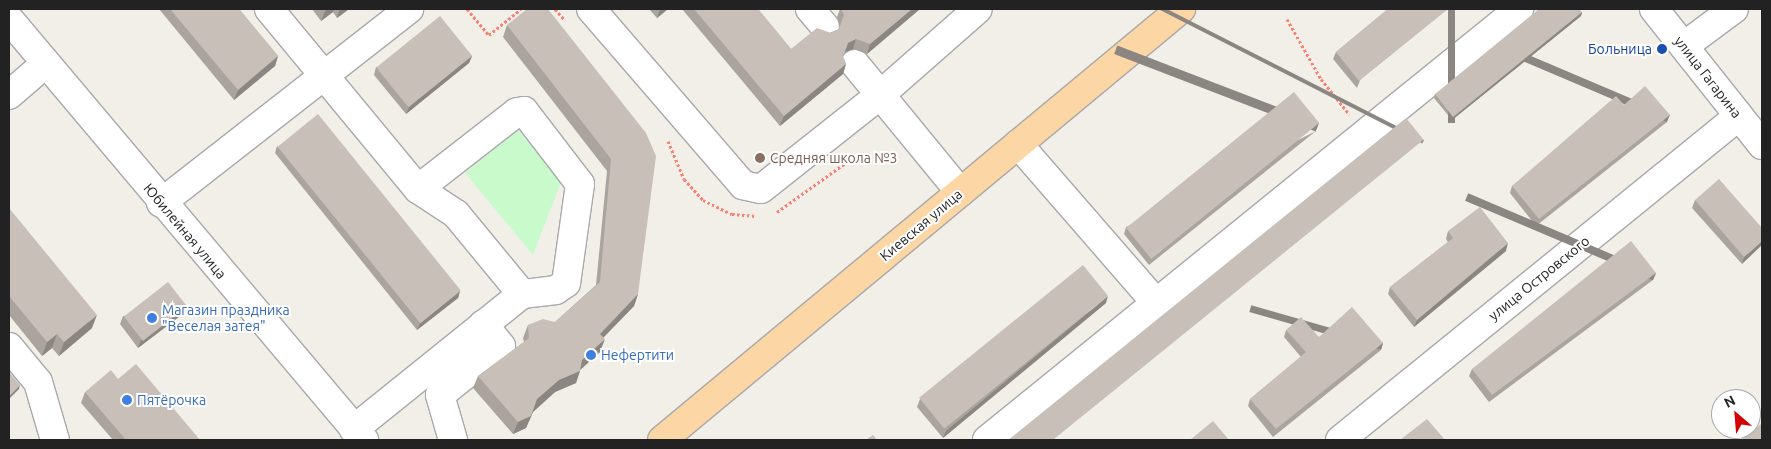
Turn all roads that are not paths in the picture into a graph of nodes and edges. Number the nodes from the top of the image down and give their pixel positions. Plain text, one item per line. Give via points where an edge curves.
1 (269, 9) edge
2 (409, 9) edge
3 (591, 9) edge
4 (978, 9) edge
5 (1181, 9) edge
6 (1519, 9) edge
7 (1654, 9) edge
8 (1734, 9) edge
9 (9, 19) edge
10 (1684, 46) junction
11 (45, 64) junction
12 (854, 64) dead end
13 (325, 77) junction
14 (9, 95) edge
15 (880, 95) junction
16 (1739, 116) junction
17 (1018, 144) junction
18 (1762, 145) edge
19 (418, 189) junction
20 (960, 192) junction
21 (161, 203) junction
22 (522, 294) junction
23 (1156, 303) junction
24 (483, 324) junction
25 (9, 347) edge
26 (359, 435) edge
27 (55, 440) edge
28 (453, 440) edge
29 (662, 440) edge
30 (987, 440) edge
31 (1340, 440) edge

1 - 13 street
2 - 13 street
3 - 15 street via 735,176 751,188 769,184
4 - 15 street
5 - 17 main road, Киевская улица
6 - 23 street
7 - 10 street, улица Гагарина
8 - 10 street
9 - 11 street, Юбилейная улица
10 - 16 street, улица Гагарина
11 - 14 street
11 - 21 street, Юбилейная улица
12 - 15 street
13 - 19 street
13 - 21 street via 231,144
15 - 20 street
16 - 18 street, улица Гагарина
16 - 31 street, улица Островского
17 - 20 main road, Киевская улица
17 - 23 street
19 - 22 street via 456,214
19 - 22 street via 517,112 524,112 580,184 566,283 556,290
20 - 29 main road, Киевская улица
21 - 26 street, Юбилейная улица
22 - 24 street
23 - 30 street
24 - 26 street
24 - 28 street via 500,346 440,396
25 - 27 street via 38,382

